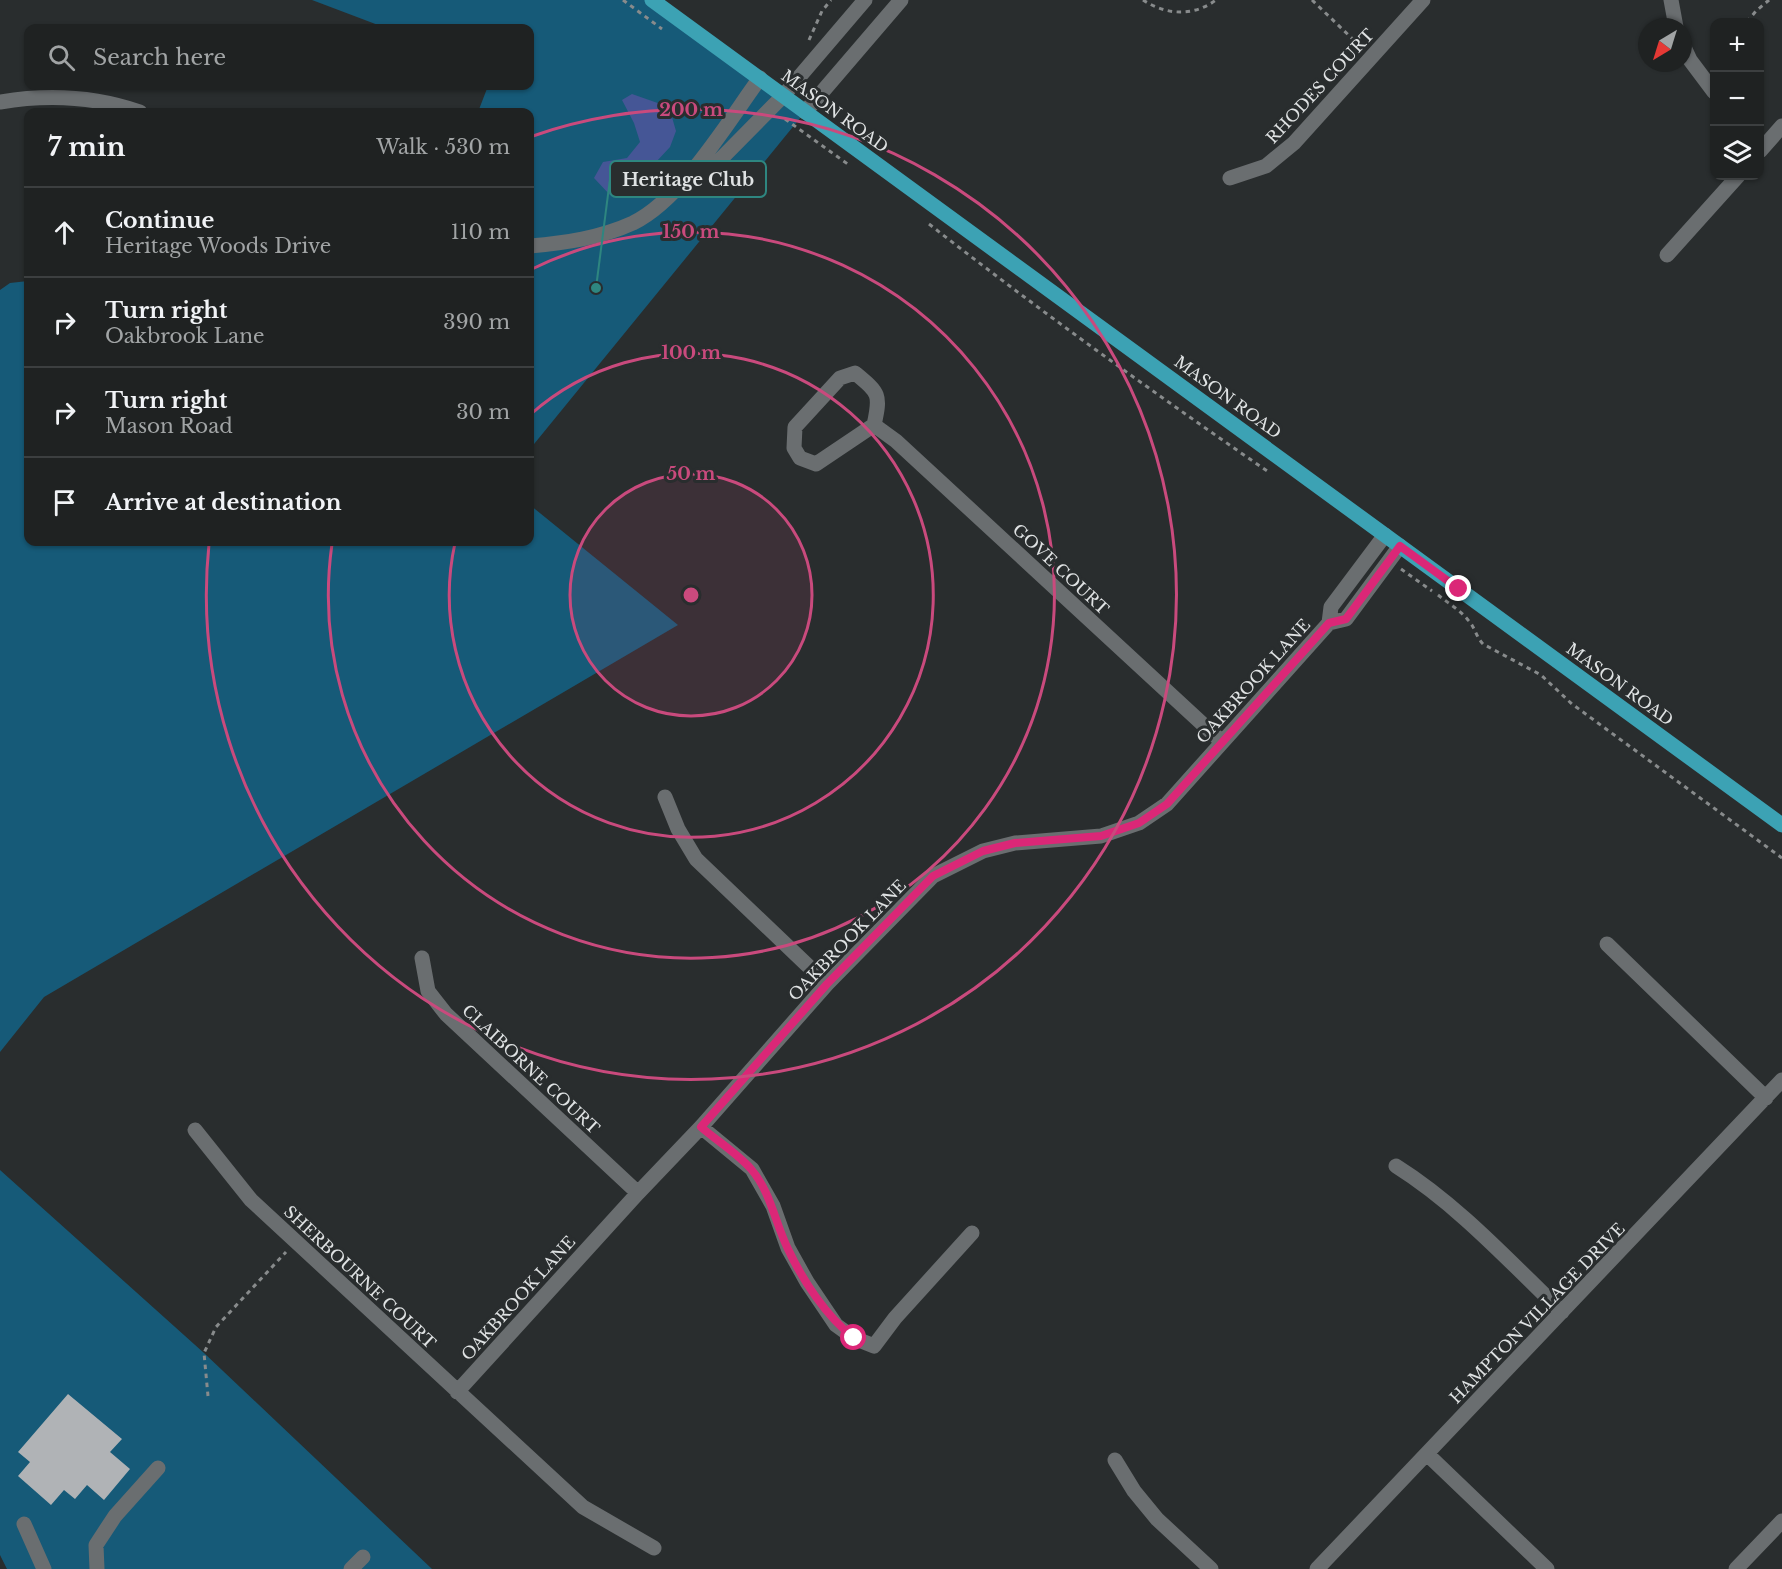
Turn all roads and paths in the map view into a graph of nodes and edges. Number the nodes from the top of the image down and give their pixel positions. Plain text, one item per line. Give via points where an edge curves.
1 (652, 0) edge
2 (831, 0) edge
3 (865, 0) edge
4 (901, 0) edge
5 (1143, 0) edge
6 (1216, 0) edge
7 (1311, 0) edge
8 (1423, 0) edge
9 (1671, 0) edge
10 (1769, 0) edge
11 (1674, 18) edge
12 (1750, 18) edge
13 (806, 48) dead end
14 (1372, 57) junction
15 (1692, 63) edge
16 (760, 78) junction
17 (1710, 87) edge
18 (783, 96) junction
19 (0, 102) edge
20 (124, 108) edge
21 (806, 112) junction
22 (785, 119) dead end
23 (1782, 126) edge
24 (1764, 141) edge
25 (852, 167) dead end
26 (1230, 178) dead end
27 (1734, 180) edge
28 (674, 192) junction
29 (924, 220) dead end
30 (534, 246) edge
31 (1667, 255) dead end
32 (874, 425) junction
33 (1272, 474) dead end
34 (1385, 535) junction
35 (1400, 546) junction
36 (1400, 569) dead end
37 (1329, 623) junction
38 (1222, 742) junction
39 (665, 797) dead end
40 (1782, 825) edge
41 (1782, 858) edge
42 (1607, 944) dead end
43 (422, 958) dead end
44 (827, 984) junction
45 (1782, 1080) edge
46 (1766, 1098) junction
47 (701, 1127) junction
48 (195, 1130) dead end
49 (1396, 1166) dead end
50 (638, 1193) junction
51 (972, 1233) dead end
52 (295, 1241) junction
53 (1562, 1312) junction
54 (457, 1392) junction
55 (208, 1396) dead end
56 (1427, 1455) junction
57 (1115, 1460) dead end
58 (158, 1468) dead end
59 (1782, 1521) edge
60 (24, 1524) dead end
61 (654, 1548) dead end
62 (363, 1557) dead end
63 (44, 1569) edge
64 (97, 1569) edge
65 (351, 1569) edge
66 (1211, 1569) edge
67 (1317, 1569) edge
68 (1547, 1569) edge
69 (1736, 1569) edge

1 - 16 main road, MASON ROAD
2 - 13 path via 822,10
3 - 18 street
4 - 21 street
5 - 6 path via 1157,9 1187,12
7 - 14 path
8 - 14 street, RHODES COURT
9 - 11 street
10 - 12 path
14 - 26 street, RHODES COURT via 1276,160
15 - 17 street
16 - 18 main road, MASON ROAD
16 - 28 street
18 - 21 main road, MASON ROAD
18 - 28 street via 705,175
19 - 20 street via 56,96
21 - 34 main road, MASON ROAD
22 - 25 path
23 - 24 street
27 - 31 street
28 - 30 street via 656,209 612,231
29 - 33 path via 1007,285
32 - 32 street via 816,464 800,458 794,448 795,426 840,378 855,374 874,389 879,404
32 - 38 street, GOVE COURT
34 - 35 main road, MASON ROAD
34 - 37 street, OAKBROOK LANE via 1330,607
35 - 37 street, OAKBROOK LANE via 1346,619
35 - 40 main road, MASON ROAD
36 - 41 path via 1467,618 1483,644 1541,675 1572,704
37 - 38 street, OAKBROOK LANE
38 - 44 street, OAKBROOK LANE via 1167,804 1139,823 1101,836 1015,843 983,851 933,876
39 - 44 street via 696,859
42 - 46 street
43 - 50 street, CLAIBORNE COURT via 428,992 446,1014
44 - 47 street, OAKBROOK LANE
45 - 46 street, HAMPTON VILLAGE DRIVE
46 - 53 street, HAMPTON VILLAGE DRIVE
47 - 50 street, OAKBROOK LANE
47 - 51 street via 752,1170 773,1206 788,1248 836,1325 874,1346
48 - 52 street, SHERBOURNE COURT via 251,1200
49 - 53 street via 1454,1209
50 - 54 street, OAKBROOK LANE
52 - 54 street, SHERBOURNE COURT
52 - 55 path via 216,1327 204,1353
53 - 56 street, HAMPTON VILLAGE DRIVE
54 - 61 street, SHERBOURNE COURT via 583,1507
56 - 67 street, HAMPTON VILLAGE DRIVE
56 - 68 street
57 - 66 street via 1157,1519
58 - 64 street via 96,1545
59 - 69 street
60 - 63 street
62 - 65 street

